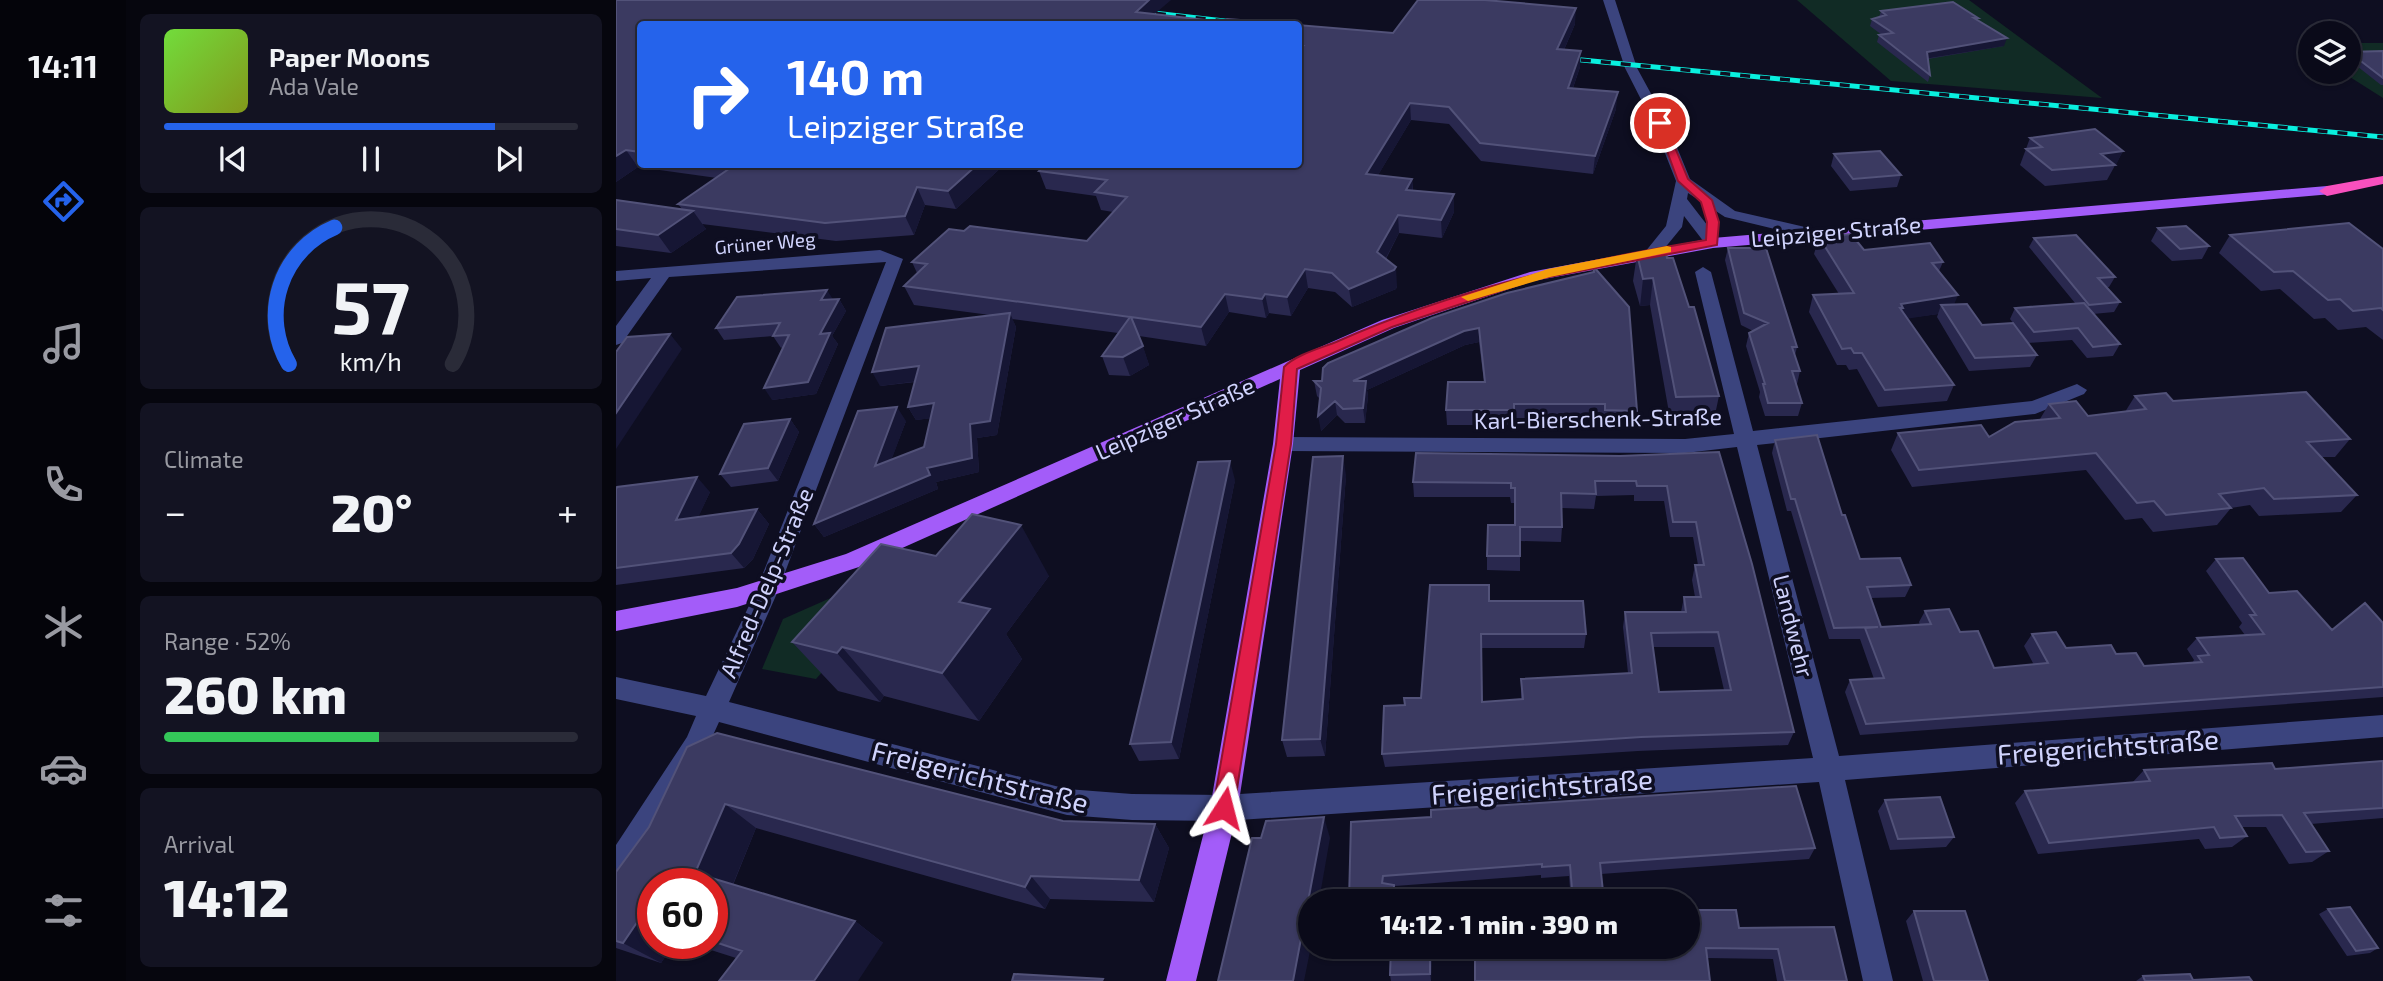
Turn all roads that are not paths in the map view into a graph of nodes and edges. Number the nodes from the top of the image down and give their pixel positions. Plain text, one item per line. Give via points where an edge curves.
1 (1609, 0) edge
2 (1684, 181) junction
3 (2383, 183) edge
4 (2327, 191) joint
5 (1679, 199) junction
6 (1706, 200) junction
7 (1812, 233) junction
8 (1713, 243) junction
9 (1653, 252) junction
10 (664, 272) junction
11 (1703, 272) dead end
12 (616, 276) edge
13 (889, 280) joint
14 (616, 339) edge
15 (1291, 367) junction
16 (2077, 390) dead end
17 (1746, 440) junction
18 (1283, 444) junction
19 (767, 591) junction
20 (616, 621) edge
21 (616, 688) edge
22 (713, 709) junction
23 (2383, 726) edge
24 (1829, 769) junction
25 (1224, 808) junction
26 (616, 872) edge
27 (1181, 981) edge
28 (1878, 981) edge

1 - 2 street via 1631,68
2 - 5 street
2 - 6 street
3 - 4 highway
4 - 7 main road, Leipziger Straße
5 - 8 street
5 - 9 street via 1675,227
6 - 7 street via 1743,218
6 - 8 street
7 - 8 main road, Leipziger Straße
8 - 9 main road, Leipziger Straße
9 - 15 main road, Leipziger Straße via 1530,277 1450,302
10 - 12 street, Grüner Weg
10 - 13 street, Grüner Weg via 880,256 895,259
10 - 14 street
11 - 17 street, Landwehr
13 - 19 street, Alfred-Delp-Straße
15 - 18 main road
15 - 19 main road, Leipziger Straße via 869,555
16 - 17 street, Karl-Bierschenk-Straße via 2035,407
17 - 18 street, Karl-Bierschenk-Straße via 1677,446
17 - 24 street, Landwehr
18 - 25 main road
19 - 20 main road, Leipziger Straße via 675,613
19 - 22 street, Alfred-Delp-Straße
21 - 22 street
22 - 25 street, Freigerichtstraße via 1067,802
22 - 26 street, Alfred-Delp-Straße via 696,745
23 - 24 street, Freigerichtstraße
24 - 25 street, Freigerichtstraße
24 - 28 street, Landwehr
25 - 27 main road

